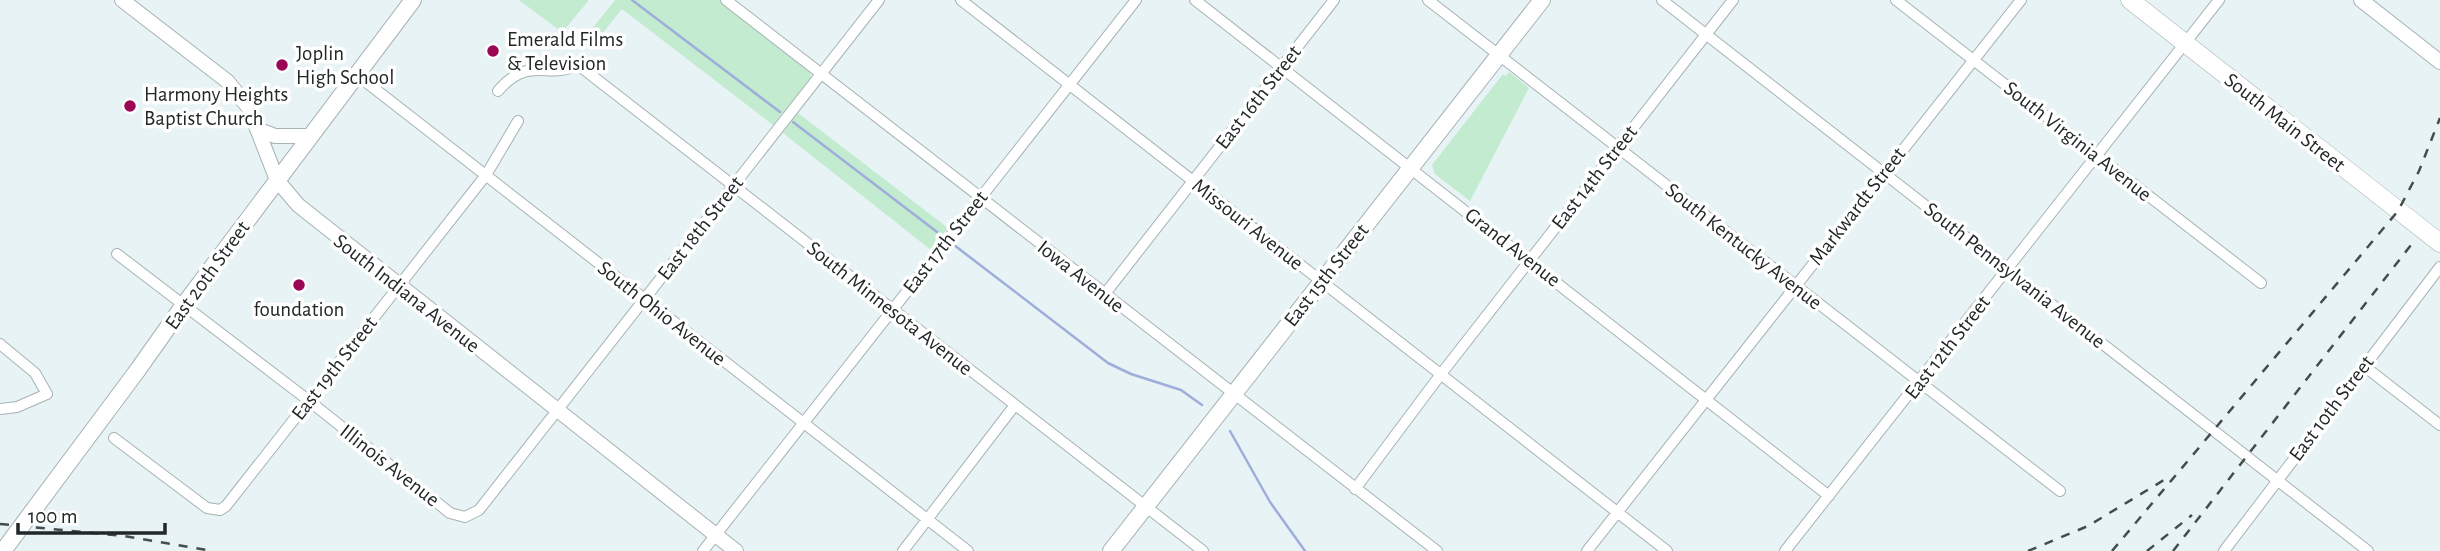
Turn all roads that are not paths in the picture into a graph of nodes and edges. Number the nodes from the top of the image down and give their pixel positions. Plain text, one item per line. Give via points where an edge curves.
1 (122, 0) edge
2 (413, 0) edge
3 (726, 0) edge
4 (879, 0) edge
5 (961, 0) edge
6 (1136, 0) edge
7 (1195, 0) edge
8 (1334, 0) edge
9 (1428, 0) edge
10 (1542, 0) edge
11 (1662, 0) edge
12 (1733, 0) edge
13 (1896, 0) edge
14 (2021, 0) edge
15 (2130, 0) edge
16 (2219, 0) edge
17 (2361, 0) edge
18 (1706, 35) junction
19 (2185, 43) junction
20 (1498, 55) junction
21 (1973, 60) junction
22 (2440, 61) edge
23 (1281, 67) junction
24 (821, 73) junction
25 (357, 75) junction
26 (1069, 86) junction
27 (498, 91) dead end
28 (518, 121) dead end
29 (257, 129) junction
30 (311, 136) junction
31 (1618, 147) junction
32 (2097, 155) junction
33 (1411, 167) junction
34 (1883, 172) junction
35 (486, 175) junction
36 (277, 180) junction
37 (1192, 181) junction
38 (733, 186) junction
39 (981, 198) junction
40 (2440, 243) edge
41 (117, 254) dead end
42 (1529, 260) junction
43 (2440, 267) edge
44 (2008, 269) junction
45 (1322, 282) junction
46 (2261, 283) dead end
47 (1794, 285) junction
48 (398, 286) junction
49 (1104, 295) junction
50 (645, 299) junction
51 (183, 306) junction
52 (892, 310) junction
53 (0, 344) edge
54 (2364, 366) junction
55 (1441, 374) junction
56 (1919, 381) junction
57 (1234, 395) junction
58 (1706, 398) junction
59 (308, 400) junction
60 (1015, 405) junction
61 (0, 409) edge
62 (557, 410) junction
63 (803, 423) junction
64 (2440, 425) edge
65 (114, 438) dead end
66 (2276, 480) junction
67 (1354, 489) junction
68 (2060, 491) dead end
69 (1829, 496) junction
70 (1146, 506) junction
71 (1617, 512) junction
72 (465, 517) joint
73 (927, 519) junction
74 (716, 535) junction
75 (3, 551) edge
76 (703, 551) edge
77 (736, 551) edge
78 (903, 551) edge
79 (968, 551) edge
80 (1111, 551) edge
81 (1203, 551) edge
82 (1437, 551) edge
83 (1587, 551) edge
84 (1667, 551) edge
85 (1785, 551) edge
86 (2224, 551) edge
87 (2368, 551) edge

1 - 29 street, South Indiana Avenue via 227,81 249,108
2 - 25 main road, East 20th Street
3 - 24 street, Iowa Avenue
4 - 24 street, East 18th Street
5 - 26 street, Missouri Avenue
6 - 26 street, East 17th Street
7 - 23 street, Grand Avenue
8 - 23 street, East 16th Street
9 - 20 street, South Kentucky Avenue
10 - 20 main road, East 15th Street
11 - 18 street, South Pennsylvania Avenue
12 - 18 street, East 14th Street
13 - 21 street, South Virginia Avenue
14 - 21 street, Markwardt Street
15 - 19 main road, South Main Street
16 - 19 street, East 12th Street
17 - 22 street
18 - 31 street, East 14th Street
18 - 34 street, South Pennsylvania Avenue
19 - 32 street, East 12th Street
19 - 40 main road, South Main Street
20 - 31 street, South Kentucky Avenue
20 - 33 main road, East 15th Street
21 - 32 street, South Virginia Avenue
21 - 34 street, Markwardt Street
23 - 33 street, Grand Avenue
23 - 37 street, East 16th Street
24 - 38 street, East 18th Street
24 - 39 street, Iowa Avenue
25 - 30 main road, East 20th Street
25 - 35 street, South Ohio Avenue
26 - 37 street, Missouri Avenue
26 - 39 street, East 17th Street
27 - 38 street, South Minnesota Avenue via 520,72 564,70 578,64
28 - 35 street, East 19th Street
29 - 30 street via 275,136
29 - 36 street, South Indiana Avenue
30 - 36 main road, East 20th Street
31 - 42 street, East 14th Street
31 - 47 street, South Kentucky Avenue
32 - 44 street, East 12th Street
32 - 46 street, South Virginia Avenue
33 - 42 street, Grand Avenue
33 - 45 main road, East 15th Street
34 - 44 street, South Pennsylvania Avenue
34 - 47 street, Markwardt Street
35 - 48 street, East 19th Street
35 - 50 street, South Ohio Avenue
36 - 48 street, South Indiana Avenue via 298,205
36 - 51 main road, East 20th Street
37 - 45 street, Missouri Avenue
37 - 49 street, East 16th Street
38 - 50 street, East 18th Street
38 - 52 street, South Minnesota Avenue
39 - 49 street, Iowa Avenue
39 - 52 street, East 17th Street
41 - 51 street, Illinois Avenue
42 - 55 street, East 14th Street
42 - 58 street, Grand Avenue
43 - 54 street, East 10th Street
44 - 56 street, East 12th Street
44 - 66 street, South Pennsylvania Avenue
45 - 55 street, Missouri Avenue
45 - 57 main road, East 15th Street
47 - 56 street, South Kentucky Avenue
47 - 58 street, Markwardt Street
48 - 59 street, East 19th Street
48 - 62 street, South Indiana Avenue
49 - 57 street, Iowa Avenue
50 - 62 street, East 18th Street
50 - 63 street, South Ohio Avenue
51 - 59 street, Illinois Avenue
51 - 75 main road, East 20th Street, bridge
52 - 60 street, South Minnesota Avenue
52 - 63 street, East 17th Street
53 - 61 street via 35,373 47,394
54 - 64 street
54 - 66 street, East 10th Street
55 - 67 street, East 14th Street
55 - 71 street, Missouri Avenue
56 - 68 street, South Kentucky Avenue
56 - 69 street, East 12th Street
57 - 67 street, Iowa Avenue
57 - 70 main road, East 15th Street
58 - 69 street, Grand Avenue
58 - 71 street, Markwardt Street
59 - 65 street, East 19th Street via 232,501 220,510 207,508
59 - 72 street, Illinois Avenue via 450,513
60 - 70 street, South Minnesota Avenue
60 - 73 street
62 - 72 street, East 18th Street via 479,510
62 - 74 street, South Indiana Avenue
63 - 73 street, South Ohio Avenue
63 - 74 street, East 17th Street
66 - 86 street, East 10th Street
66 - 87 street, South Pennsylvania Avenue
67 - 82 street, Iowa Avenue
69 - 85 street, East 12th Street
70 - 80 main road, East 15th Street
70 - 81 street, South Minnesota Avenue
71 - 83 street, Markwardt Street
71 - 84 street, Missouri Avenue
73 - 78 street
73 - 79 street, South Ohio Avenue
74 - 76 street, East 17th Street
74 - 77 street, South Indiana Avenue

